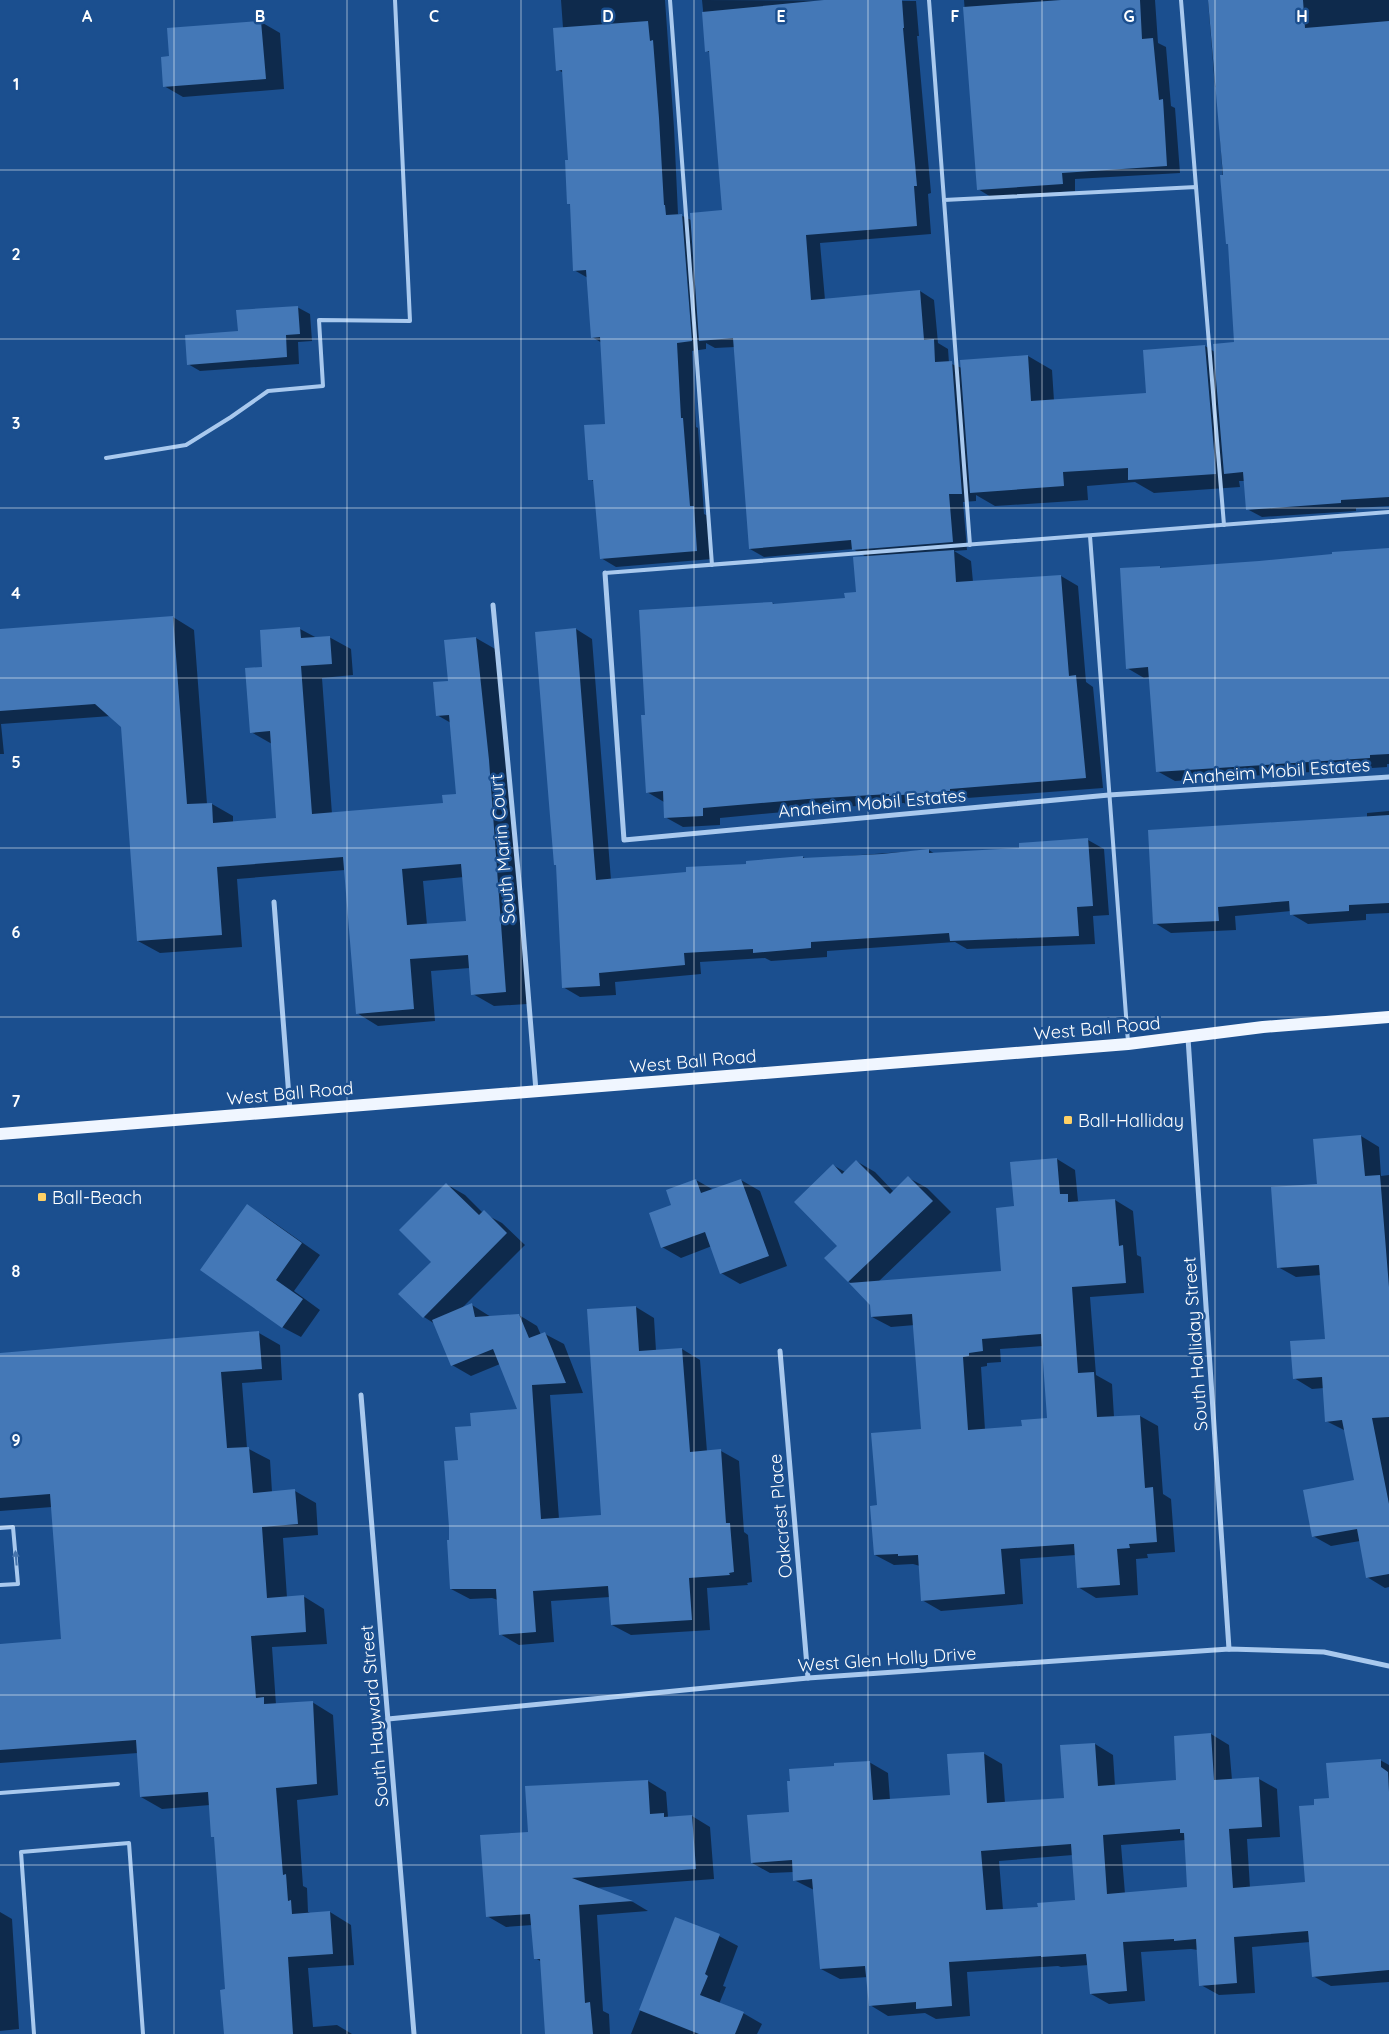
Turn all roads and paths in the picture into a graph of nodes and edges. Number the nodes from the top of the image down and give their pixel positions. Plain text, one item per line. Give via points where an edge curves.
1 (395, 0) edge
2 (670, 0) edge
3 (929, 0) edge
4 (1181, 0) edge
5 (1196, 187) junction
6 (944, 200) junction
7 (106, 458) dead end
8 (1389, 512) edge
9 (1224, 525) junction
10 (1090, 536) junction
11 (970, 545) junction
12 (712, 565) junction
13 (605, 574) joint
14 (493, 605) dead end
15 (1389, 777) edge
16 (1109, 795) junction
17 (274, 902) dead end
18 (1389, 1017) edge
19 (1188, 1037) junction
20 (1128, 1044) junction
21 (536, 1091) junction
22 (290, 1111) junction
23 (0, 1134) edge
24 (780, 1350) dead end
25 (361, 1395) dead end
26 (0, 1528) edge
27 (0, 1585) edge
28 (1229, 1649) junction
29 (1389, 1666) edge
30 (808, 1678) junction
31 (388, 1719) junction
32 (118, 1784) dead end
33 (0, 1793) edge
34 (34, 2034) edge
35 (142, 2034) edge
36 (414, 2034) edge

1 - 7 lane via 410,321 319,320 323,386 268,391 186,445
2 - 12 lane
3 - 6 lane
4 - 5 lane
5 - 6 lane
5 - 9 lane
6 - 11 lane
8 - 9 lane
9 - 10 lane
10 - 11 lane
10 - 16 lane
11 - 12 lane
12 - 13 lane
13 - 16 street, Anaheim Mobil Estates via 624,840
14 - 21 street, South Marin Court
15 - 16 street, Anaheim Mobil Estates
16 - 20 lane
17 - 22 street
18 - 19 main road, West Ball Road via 1263,1027
19 - 20 main road, West Ball Road
19 - 28 street, South Halliday Street
20 - 21 main road, West Ball Road
21 - 22 main road, West Ball Road
22 - 23 main road, West Ball Road
24 - 30 street, Oakcrest Place
25 - 31 street, South Hayward Street
27 -> 26 lane via 18,1584 13,1527
28 - 29 street, West Glen Holly Drive via 1324,1652
28 - 30 street, West Glen Holly Drive
30 - 31 street, West Glen Holly Drive
31 - 36 street, South Hayward Street
32 - 33 lane
34 - 35 lane via 21,1852 129,1844

